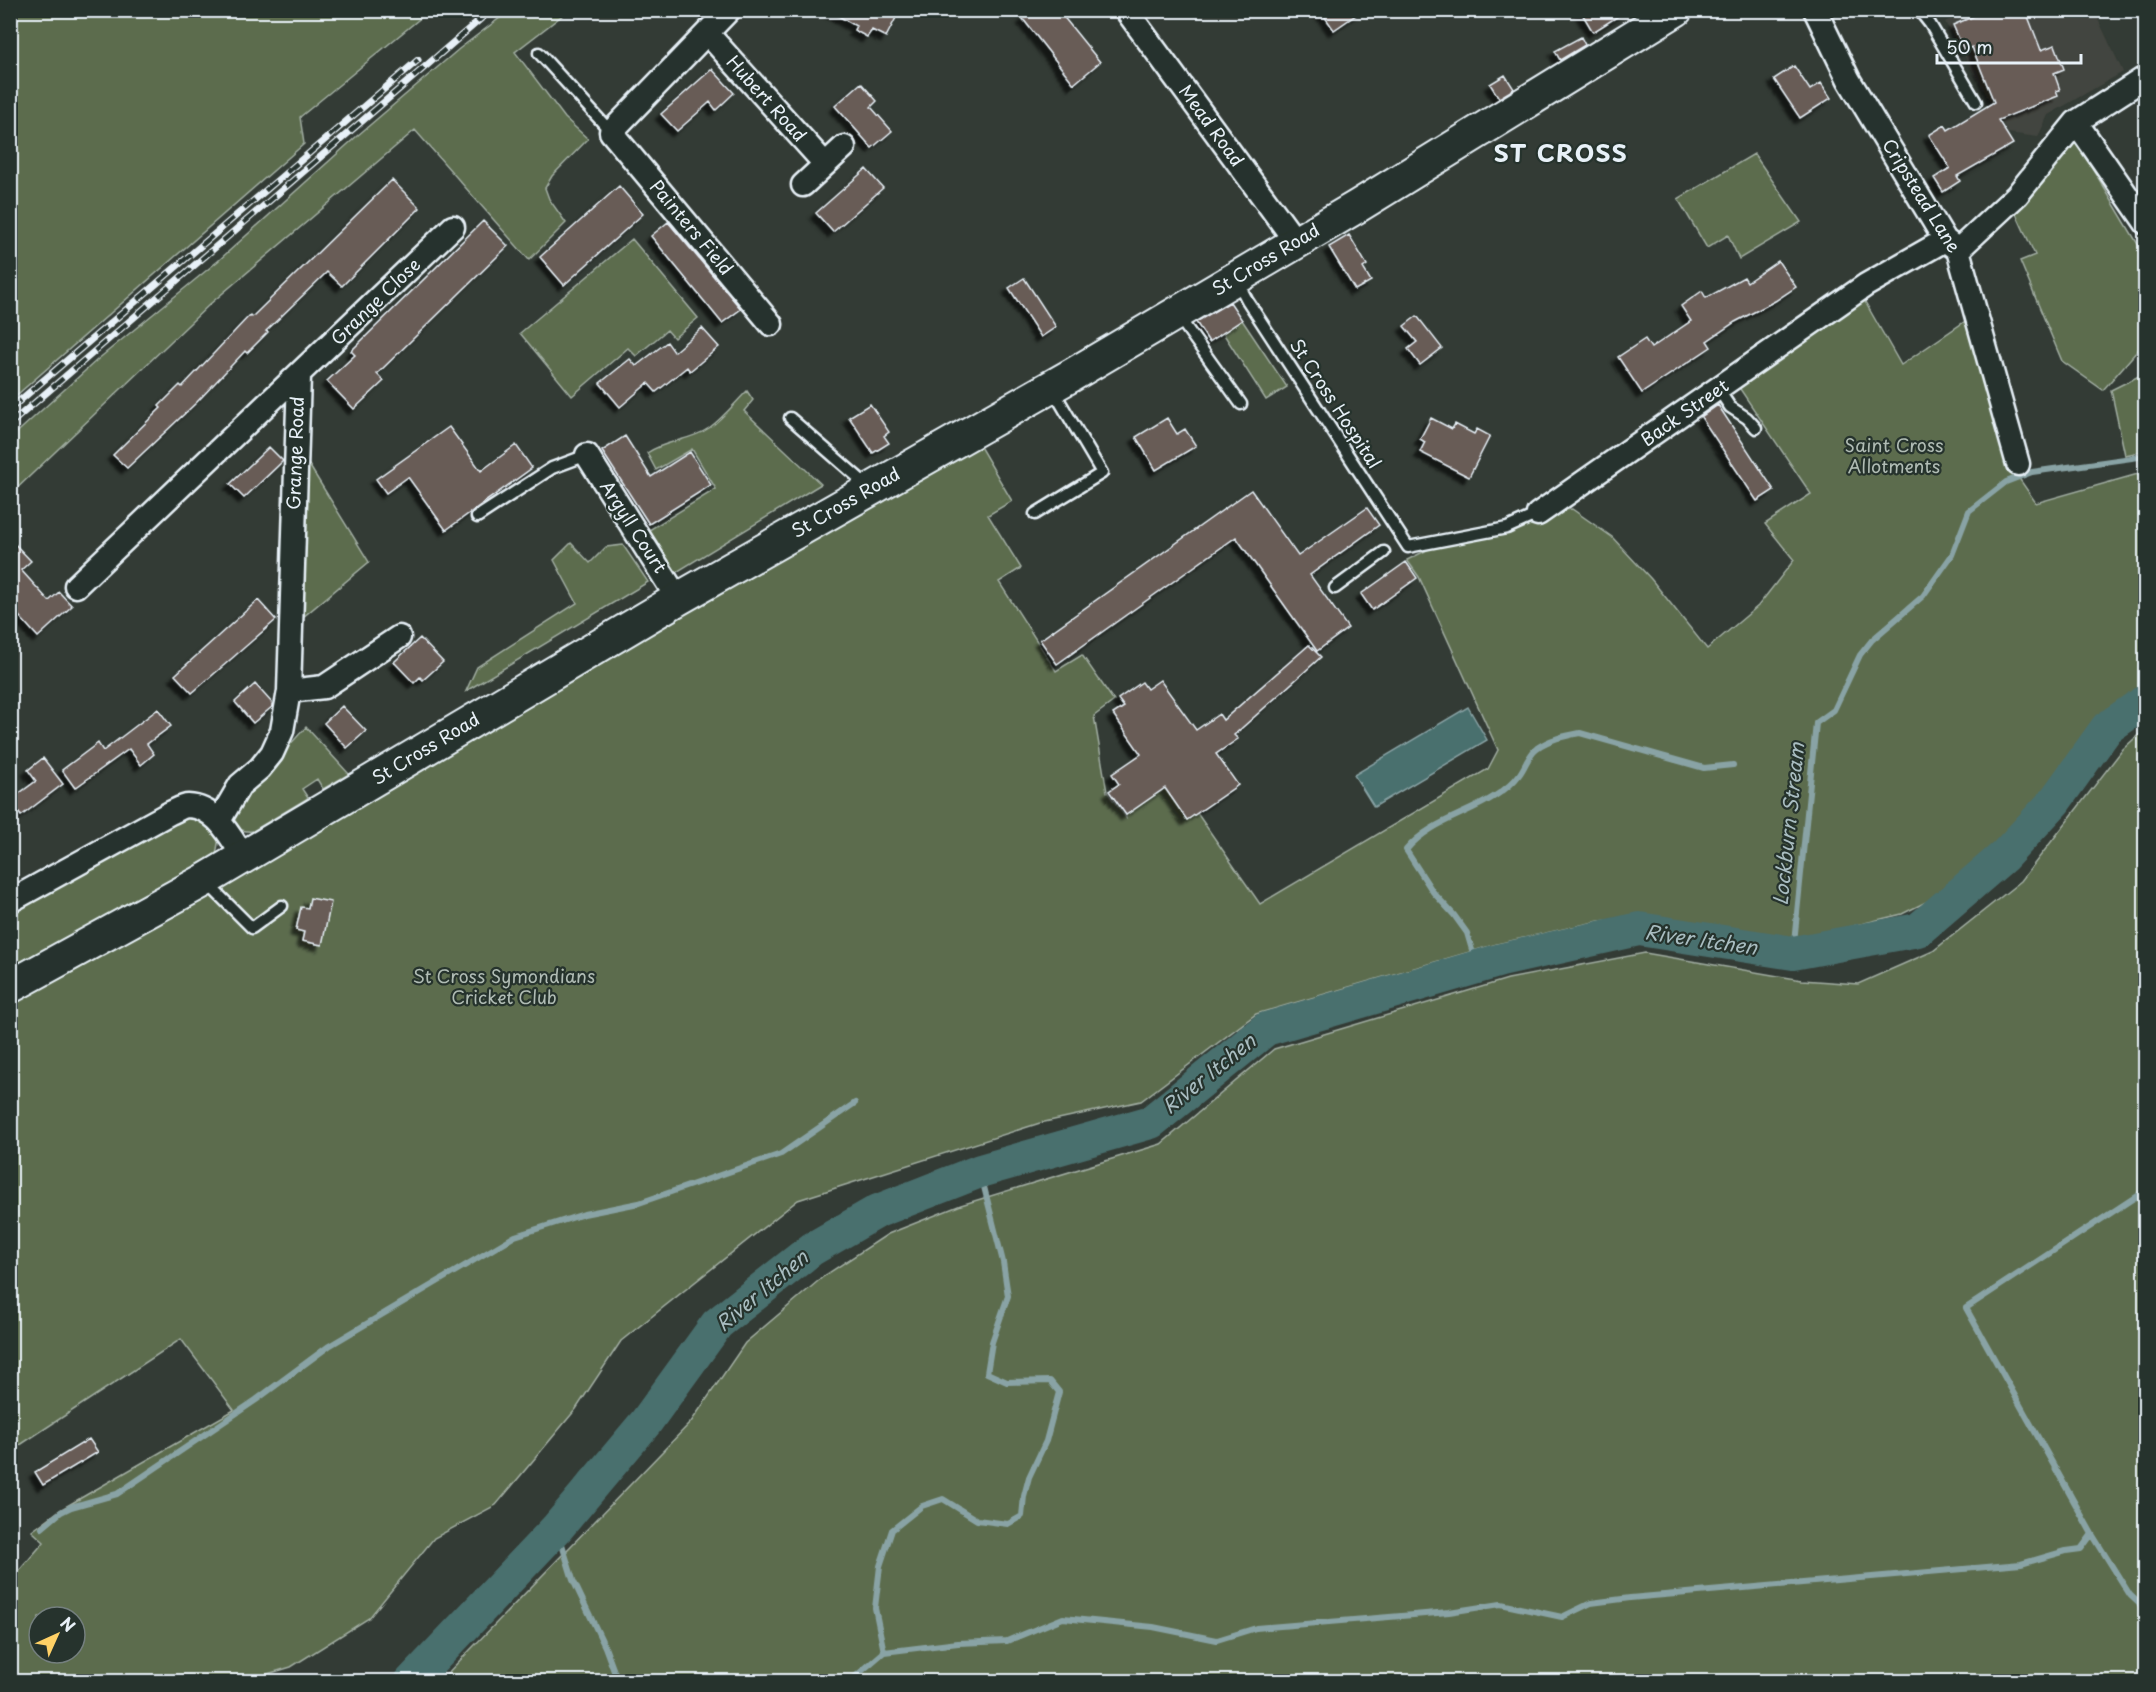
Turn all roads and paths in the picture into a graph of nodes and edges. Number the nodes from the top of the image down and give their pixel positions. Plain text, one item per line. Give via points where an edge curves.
1 (729, 10) edge
2 (1126, 10) edge
3 (1676, 10) edge
4 (1815, 10) edge
5 (1919, 10) edge
6 (707, 33) junction
7 (539, 52) dead end
8 (2145, 77) edge
9 (1976, 102) dead end
10 (2076, 122) junction
11 (611, 132) junction
12 (844, 147) dead end
13 (825, 164) junction
14 (803, 185) dead end
15 (2145, 224) edge
16 (453, 227) dead end
17 (1296, 242) junction
18 (1952, 245) junction
19 (1235, 278) junction
20 (1176, 313) junction
21 (771, 324) dead end
22 (299, 376) junction
23 (1051, 387) junction
24 (1718, 389) junction
25 (1241, 404) dead end
26 (790, 418) dead end
27 (1756, 428) dead end
28 (587, 455) joint
29 (2018, 464) dead end
30 (871, 489) junction
31 (1035, 514) dead end
32 (1538, 514) joint
33 (477, 517) dead end
34 (1402, 544) joint
35 (1384, 552) dead end
36 (76, 586) dead end
37 (1335, 588) dead end
38 (678, 599) junction
39 (399, 637) dead end
40 (289, 691) junction
41 (219, 821) junction
42 (243, 856) junction
43 (204, 880) junction
44 (10, 901) edge
45 (282, 906) dead end
46 (10, 987) edge

1 - 6 street
2 - 17 street, Mead Road
3 - 17 main road, St Cross Road
4 - 18 street, Cripstead Lane via 1850,80
5 - 9 lane
6 - 11 street
6 - 13 street, Hubert Road
7 - 11 lane
8 - 10 street, Back Street
10 - 15 street
10 - 18 street, Back Street via 2017,195
11 - 21 street, Painters Field
12 - 13 street
13 - 14 street
16 - 22 street, Grange Close
17 - 19 main road, St Cross Road
18 - 24 street, Back Street via 1866,285
18 - 29 street, Cripstead Lane
19 - 20 main road, St Cross Road
19 - 34 lane, St Cross Hospital
20 - 23 main road, St Cross Road
20 - 25 lane
22 - 36 street, Grange Road
22 - 40 street, Grange Road
23 - 30 main road, St Cross Road
23 - 31 lane via 1102,473
24 - 27 lane via 1730,407
24 - 32 street, Back Street
26 - 30 lane
28 - 33 lane via 552,468
28 - 38 street, Argyll Court
30 - 38 main road, St Cross Road
32 - 34 lane, Back Street via 1507,528
35 - 37 lane
38 - 42 main road, St Cross Road
39 - 40 street via 324,687
40 - 41 street, Grange Road via 282,731 272,753 240,785
41 - 42 street
41 - 44 street via 208,812 188,806
42 - 43 main road, St Cross Road
43 - 45 lane via 252,928
43 - 46 main road, St Cross Road

